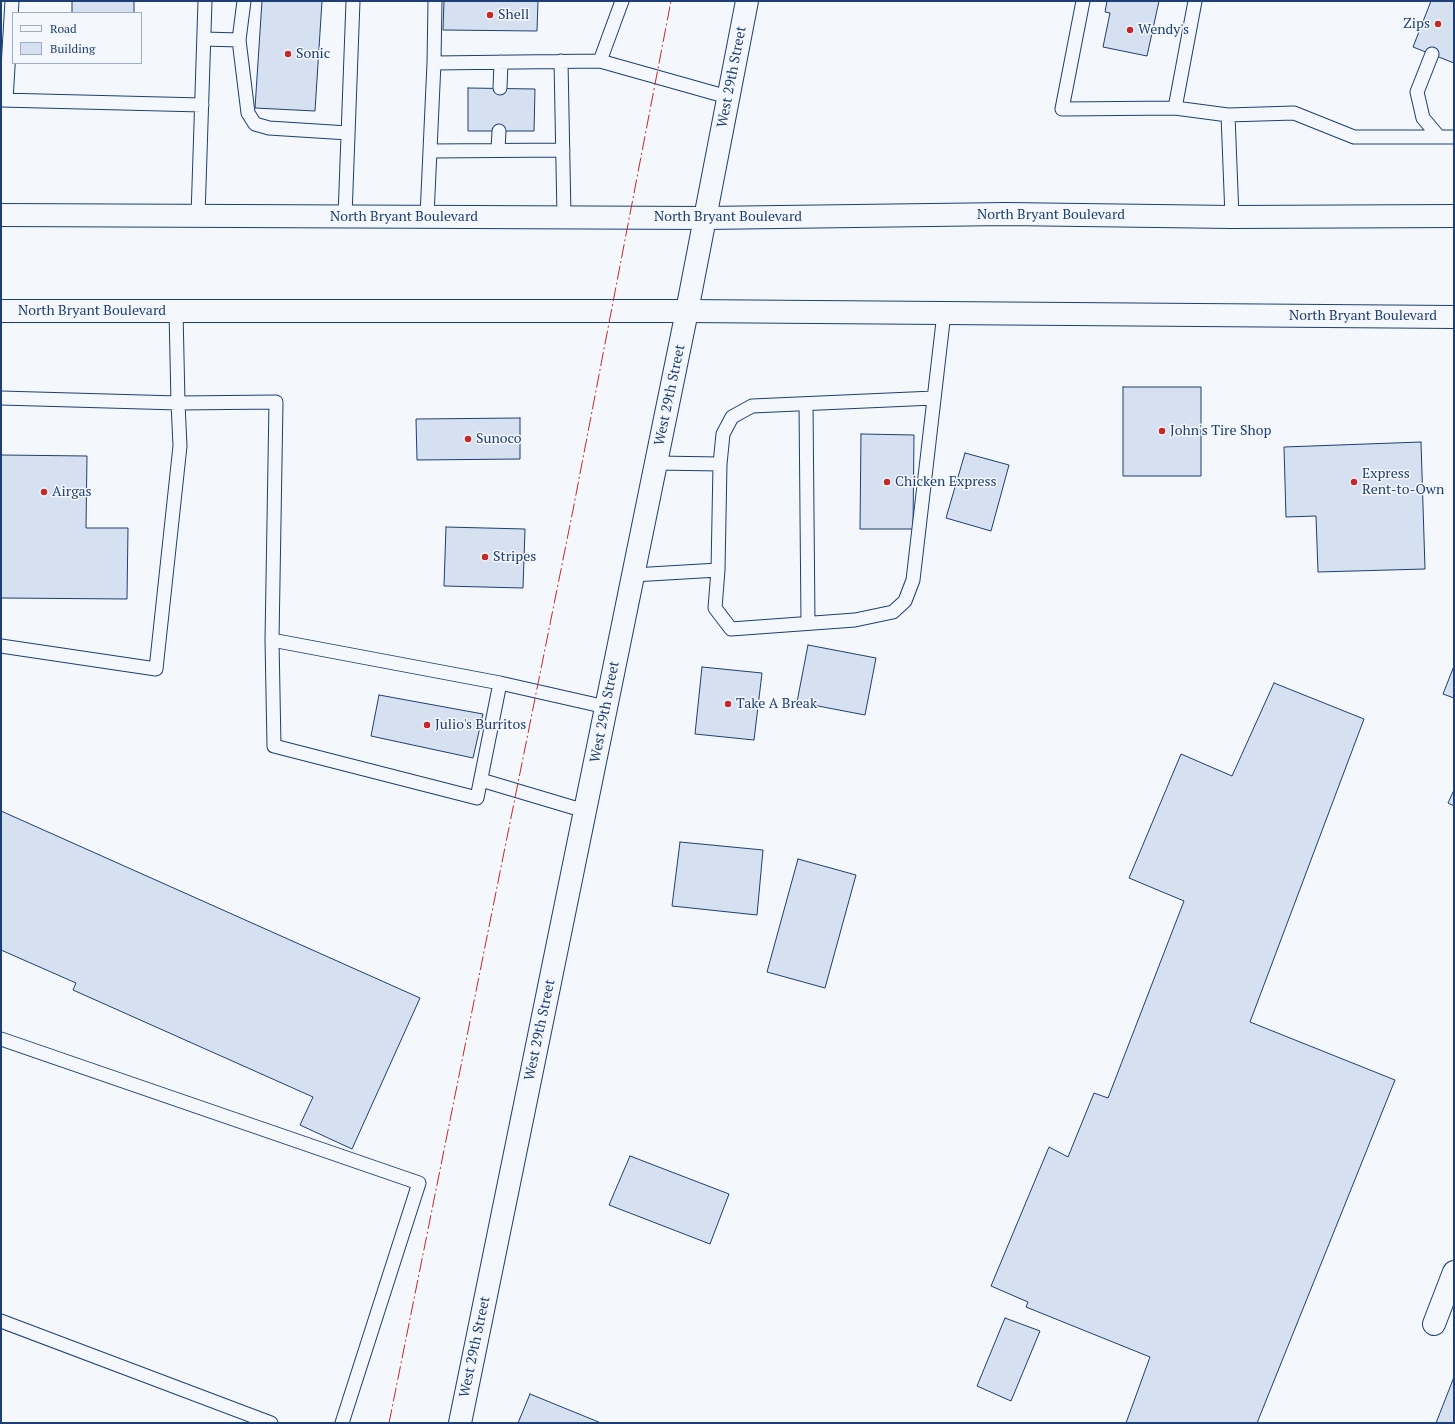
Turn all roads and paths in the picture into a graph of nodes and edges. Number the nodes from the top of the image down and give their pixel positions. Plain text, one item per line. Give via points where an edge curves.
1 (12, 1) edge
2 (205, 1) edge
3 (244, 1) edge
4 (353, 1) edge
5 (435, 1) edge
6 (622, 1) edge
7 (747, 1) edge
8 (1083, 1) edge
9 (1195, 1) edge
10 (204, 39) junction
11 (239, 40) junction
12 (1432, 54) dead end
13 (600, 61) junction
14 (501, 62) junction
15 (561, 62) junction
16 (434, 63) junction
17 (500, 88) dead end
18 (728, 97) junction
19 (4, 100) edge
20 (202, 105) junction
21 (1174, 108) junction
22 (1228, 115) junction
23 (499, 131) dead end
24 (348, 133) junction
25 (1439, 137) junction
26 (1454, 137) edge
27 (498, 150) junction
28 (563, 150) junction
29 (430, 151) junction
30 (1, 215) edge
31 (198, 216) junction
32 (345, 216) junction
33 (427, 216) junction
34 (1454, 216) edge
35 (564, 217) junction
36 (1232, 217) junction
37 (705, 218) junction
38 (1, 311) edge
39 (176, 311) junction
40 (687, 311) junction
41 (944, 313) junction
42 (1454, 317) edge
43 (1, 398) edge
44 (934, 398) junction
45 (178, 402) junction
46 (806, 404) junction
47 (656, 463) junction
48 (720, 464) junction
49 (718, 570) junction
50 (633, 575) junction
51 (808, 623) junction
52 (272, 640) junction
53 (1, 646) edge
54 (500, 683) junction
55 (606, 707) junction
56 (481, 780) junction
57 (585, 810) junction
58 (1, 1039) edge
59 (1454, 1272) edge
60 (1, 1321) edge
61 (1434, 1324) dead end
62 (271, 1423) edge
63 (342, 1423) edge
64 (460, 1423) edge

1 - 19 lane
2 - 10 lane
3 - 11 lane
4 - 24 lane
5 - 16 lane
6 - 13 lane
7 - 18 main road, West 29th Street
8 - 21 lane via 1062,109
9 - 21 lane
10 - 11 lane
10 - 20 lane
11 - 24 lane via 248,113 255,124 269,128
12 - 25 lane via 1417,92 1423,118
13 - 15 lane
13 - 18 lane
14 - 15 lane
14 - 16 lane
14 - 17 lane
15 - 28 lane
16 - 29 lane
18 - 37 main road, West 29th Street
19 - 20 lane
20 - 31 lane
21 - 22 lane
22 - 25 lane via 1294,113 1354,137
22 - 36 lane
23 - 27 lane
24 - 32 lane
25 - 26 lane
27 - 28 lane
27 - 29 lane
28 - 35 lane
29 - 33 lane
30 - 31 main road, North Bryant Boulevard
31 - 32 main road, North Bryant Boulevard
32 - 33 main road, North Bryant Boulevard
33 - 35 main road, North Bryant Boulevard
34 - 36 main road, North Bryant Boulevard
35 - 37 main road, North Bryant Boulevard
36 - 37 main road, North Bryant Boulevard via 1006,214
37 - 40 main road, West 29th Street
38 - 39 main road, North Bryant Boulevard
39 - 40 main road, North Bryant Boulevard
39 - 45 lane
40 - 41 main road, North Bryant Boulevard
40 - 47 main road, West 29th Street
41 - 42 main road, North Bryant Boulevard
41 - 44 lane
43 - 45 lane
44 - 46 lane
44 - 51 lane via 913,580 905,601 893,612 855,620
45 - 52 lane via 276,402
45 - 53 lane via 180,446 156,670
46 - 48 lane via 752,406 732,417 722,434
46 - 51 lane
47 - 48 lane
47 - 50 main road, West 29th Street
48 - 49 lane
49 - 50 lane
49 - 51 lane via 716,608 731,629
50 - 55 main road, West 29th Street
52 - 54 lane
52 - 56 lane via 274,746 477,798
54 - 55 lane
54 - 56 lane
55 - 57 main road, West 29th Street
56 - 57 lane
57 - 64 main road, West 29th Street
58 - 63 lane via 419,1183
59 - 61 main road
60 - 62 lane

